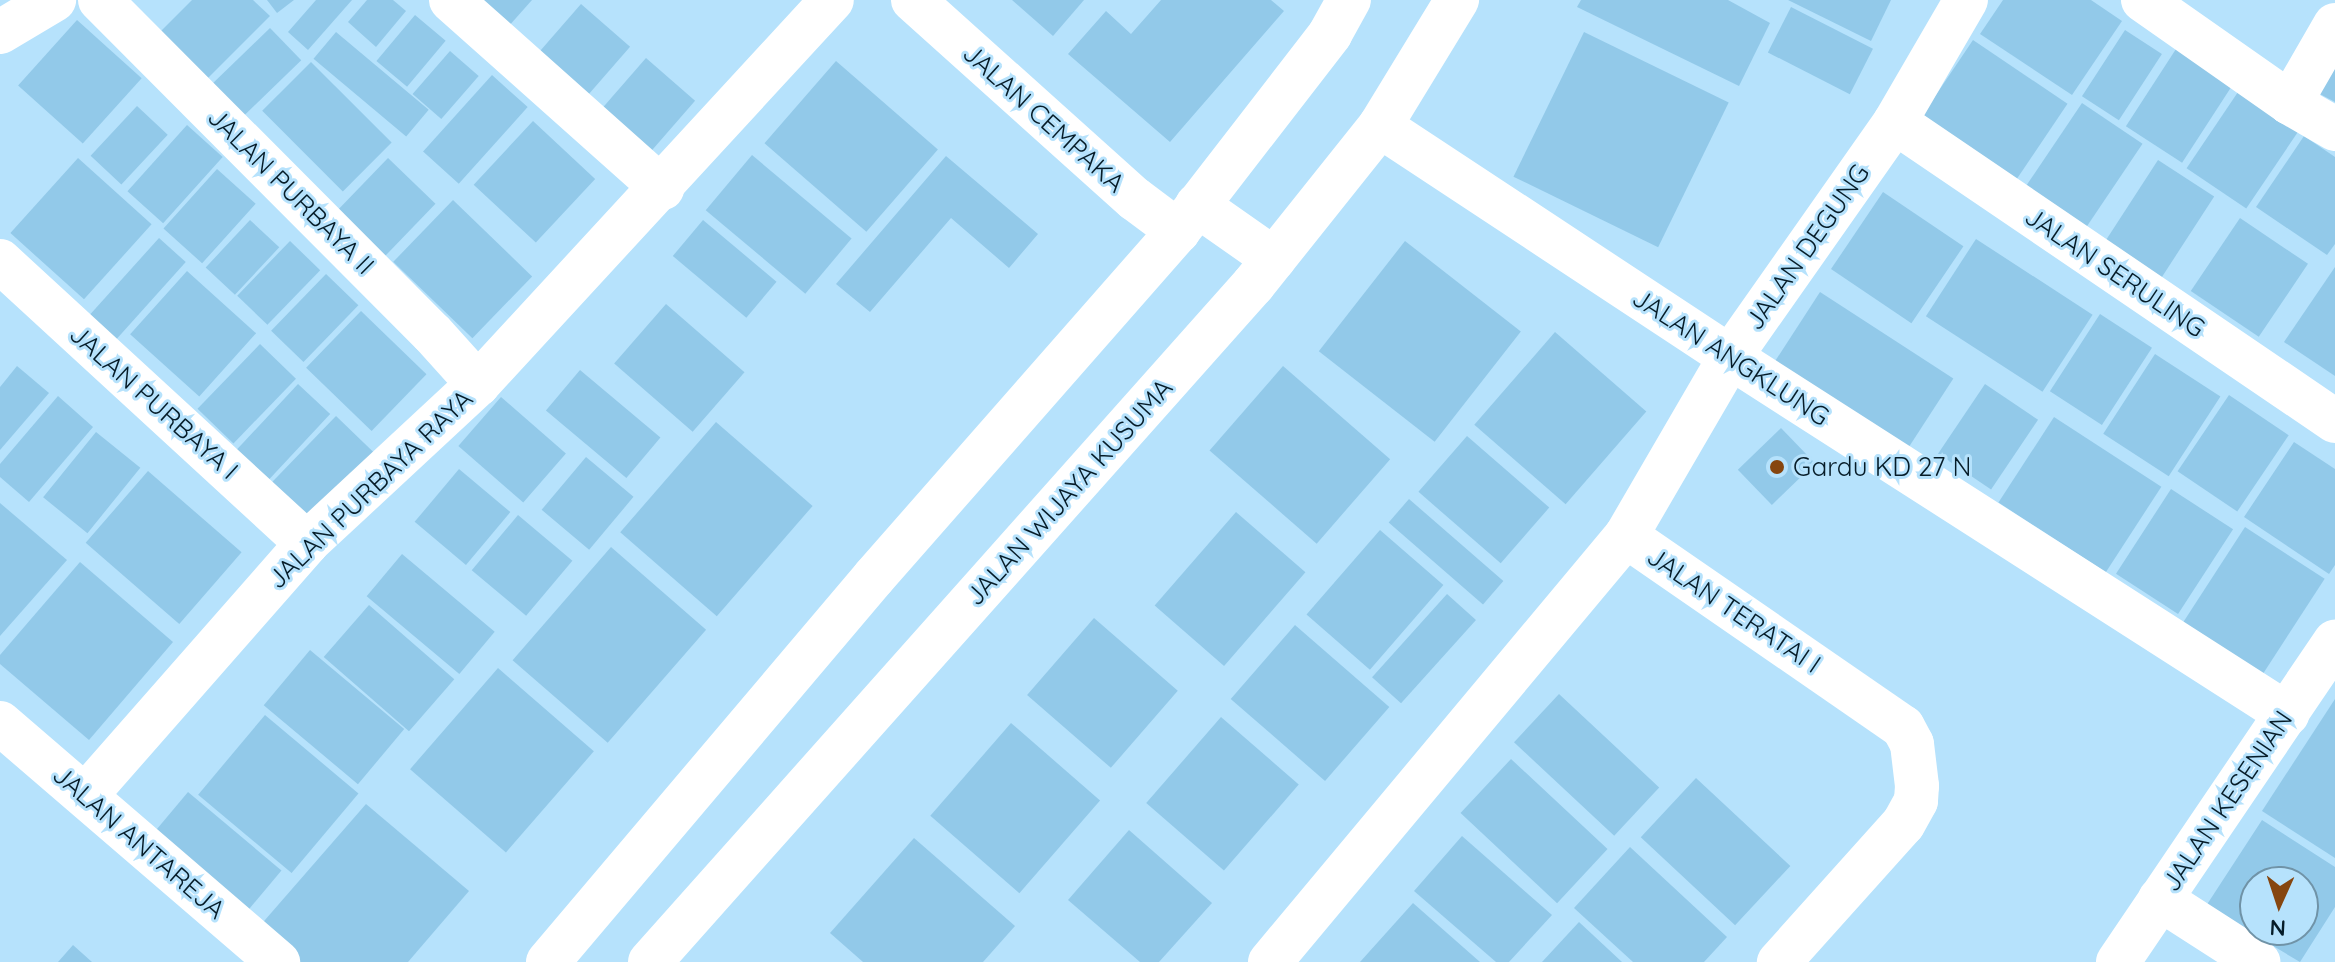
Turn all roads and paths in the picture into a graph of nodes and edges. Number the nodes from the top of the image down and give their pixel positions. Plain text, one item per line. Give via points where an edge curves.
1 (54, 0) edge
2 (100, 0) edge
3 (451, 0) edge
4 (832, 0) edge
5 (913, 0) edge
6 (1349, 0) edge
7 (1457, 0) edge
8 (1966, 0) edge
9 (2143, 0) edge
10 (2335, 25) edge
11 (0, 32) edge
12 (2290, 103) junction
13 (1895, 122) junction
14 (1380, 126) junction
15 (2335, 129) edge
16 (662, 188) junction
17 (1188, 218) junction
18 (1274, 259) junction
19 (0, 261) edge
20 (1730, 357) junction
21 (478, 384) junction
22 (2335, 421) edge
23 (1626, 536) junction
24 (307, 543) junction
25 (2335, 641) edge
26 (2287, 714) junction
27 (0, 723) edge
28 (86, 795) junction
29 (2160, 899) junction
30 (278, 962) edge
31 (548, 962) edge
32 (650, 962) edge
33 (1270, 962) edge
34 (1779, 962) edge
35 (2118, 962) edge
36 (2258, 962) edge

1 - 11 street
2 - 21 street, JALAN PURBAYA II
3 - 16 street
4 - 16 street, JALAN PURBAYA RAYA
5 - 17 street, JALAN CEMPAKA via 1135,199
6 - 17 street via 1330,34
7 - 14 street, JALAN WIJAYA KUSUMA
8 - 13 street, JALAN DEGUNG
9 - 12 street
10 - 12 street
12 - 15 street
13 - 20 street, JALAN DEGUNG
13 - 22 street, JALAN SERULING
14 - 18 street, JALAN WIJAYA KUSUMA
14 - 20 street, JALAN ANGKLUNG
16 - 21 street, JALAN PURBAYA RAYA
17 - 18 street
17 - 31 street
18 - 32 street, JALAN WIJAYA KUSUMA
19 - 24 street, JALAN PURBAYA I
20 - 23 street, JALAN DEGUNG
20 - 26 street, JALAN ANGKLUNG
21 - 24 street, JALAN PURBAYA RAYA
23 - 33 street, JALAN TERATAI I
23 - 34 street, JALAN TERATAI I via 1903,727 1912,744 1916,801 1903,824
24 - 28 street, JALAN PURBAYA RAYA
25 - 26 street, JALAN KESENIAN
26 - 29 street, JALAN KESENIAN
27 - 28 street, JALAN ANTAREJA
28 - 30 street, JALAN ANTAREJA
29 - 35 street, JALAN KESENIAN
29 - 36 street

